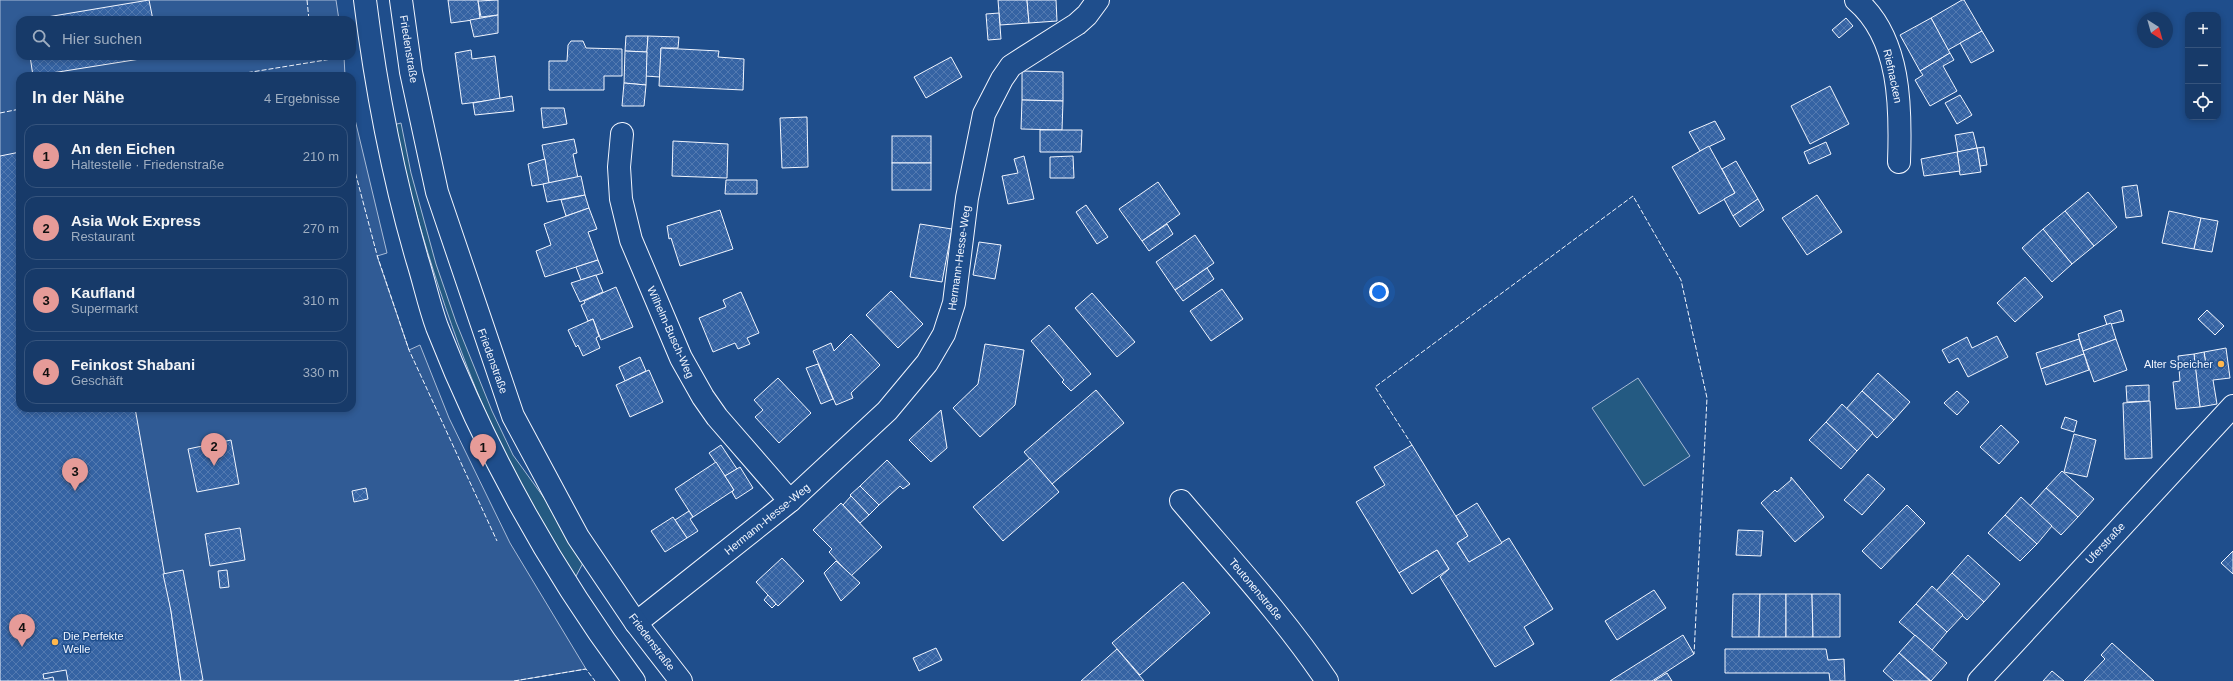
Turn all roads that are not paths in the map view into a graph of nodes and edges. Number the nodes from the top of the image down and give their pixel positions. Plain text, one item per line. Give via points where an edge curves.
1 (365, 0) edge
2 (401, 0) edge
3 (1098, 0) edge
4 (1856, 0) edge
5 (622, 134) dead end
6 (1899, 162) dead end
7 (2233, 406) edge
8 (790, 501) junction
9 (1181, 502) dead end
10 (636, 623) junction
11 (634, 681) edge
12 (682, 681) edge
13 (1327, 681) edge
14 (1979, 681) edge

1 - 11 street via 374,76 393,170 436,325 478,423 549,556 606,644
2 - 10 street, Friedenstraße via 411,72 437,192 513,416 578,536
3 - 8 street, Hermann-Hesse-Weg via 1077,24 1011,66 993,96 980,130 967,198 954,303 940,343 919,374 887,411
4 - 6 street, Riefnacken via 1878,25 1884,36 1901,113
5 - 8 street, Wilhelm-Busch-Weg via 619,167 621,199 631,240 681,358 717,417
7 - 14 street, Uferstraße
8 - 10 street, Hermann-Hesse-Weg
9 - 13 street, Teutonenstraße via 1306,648
10 - 12 street, Friedenstraße

